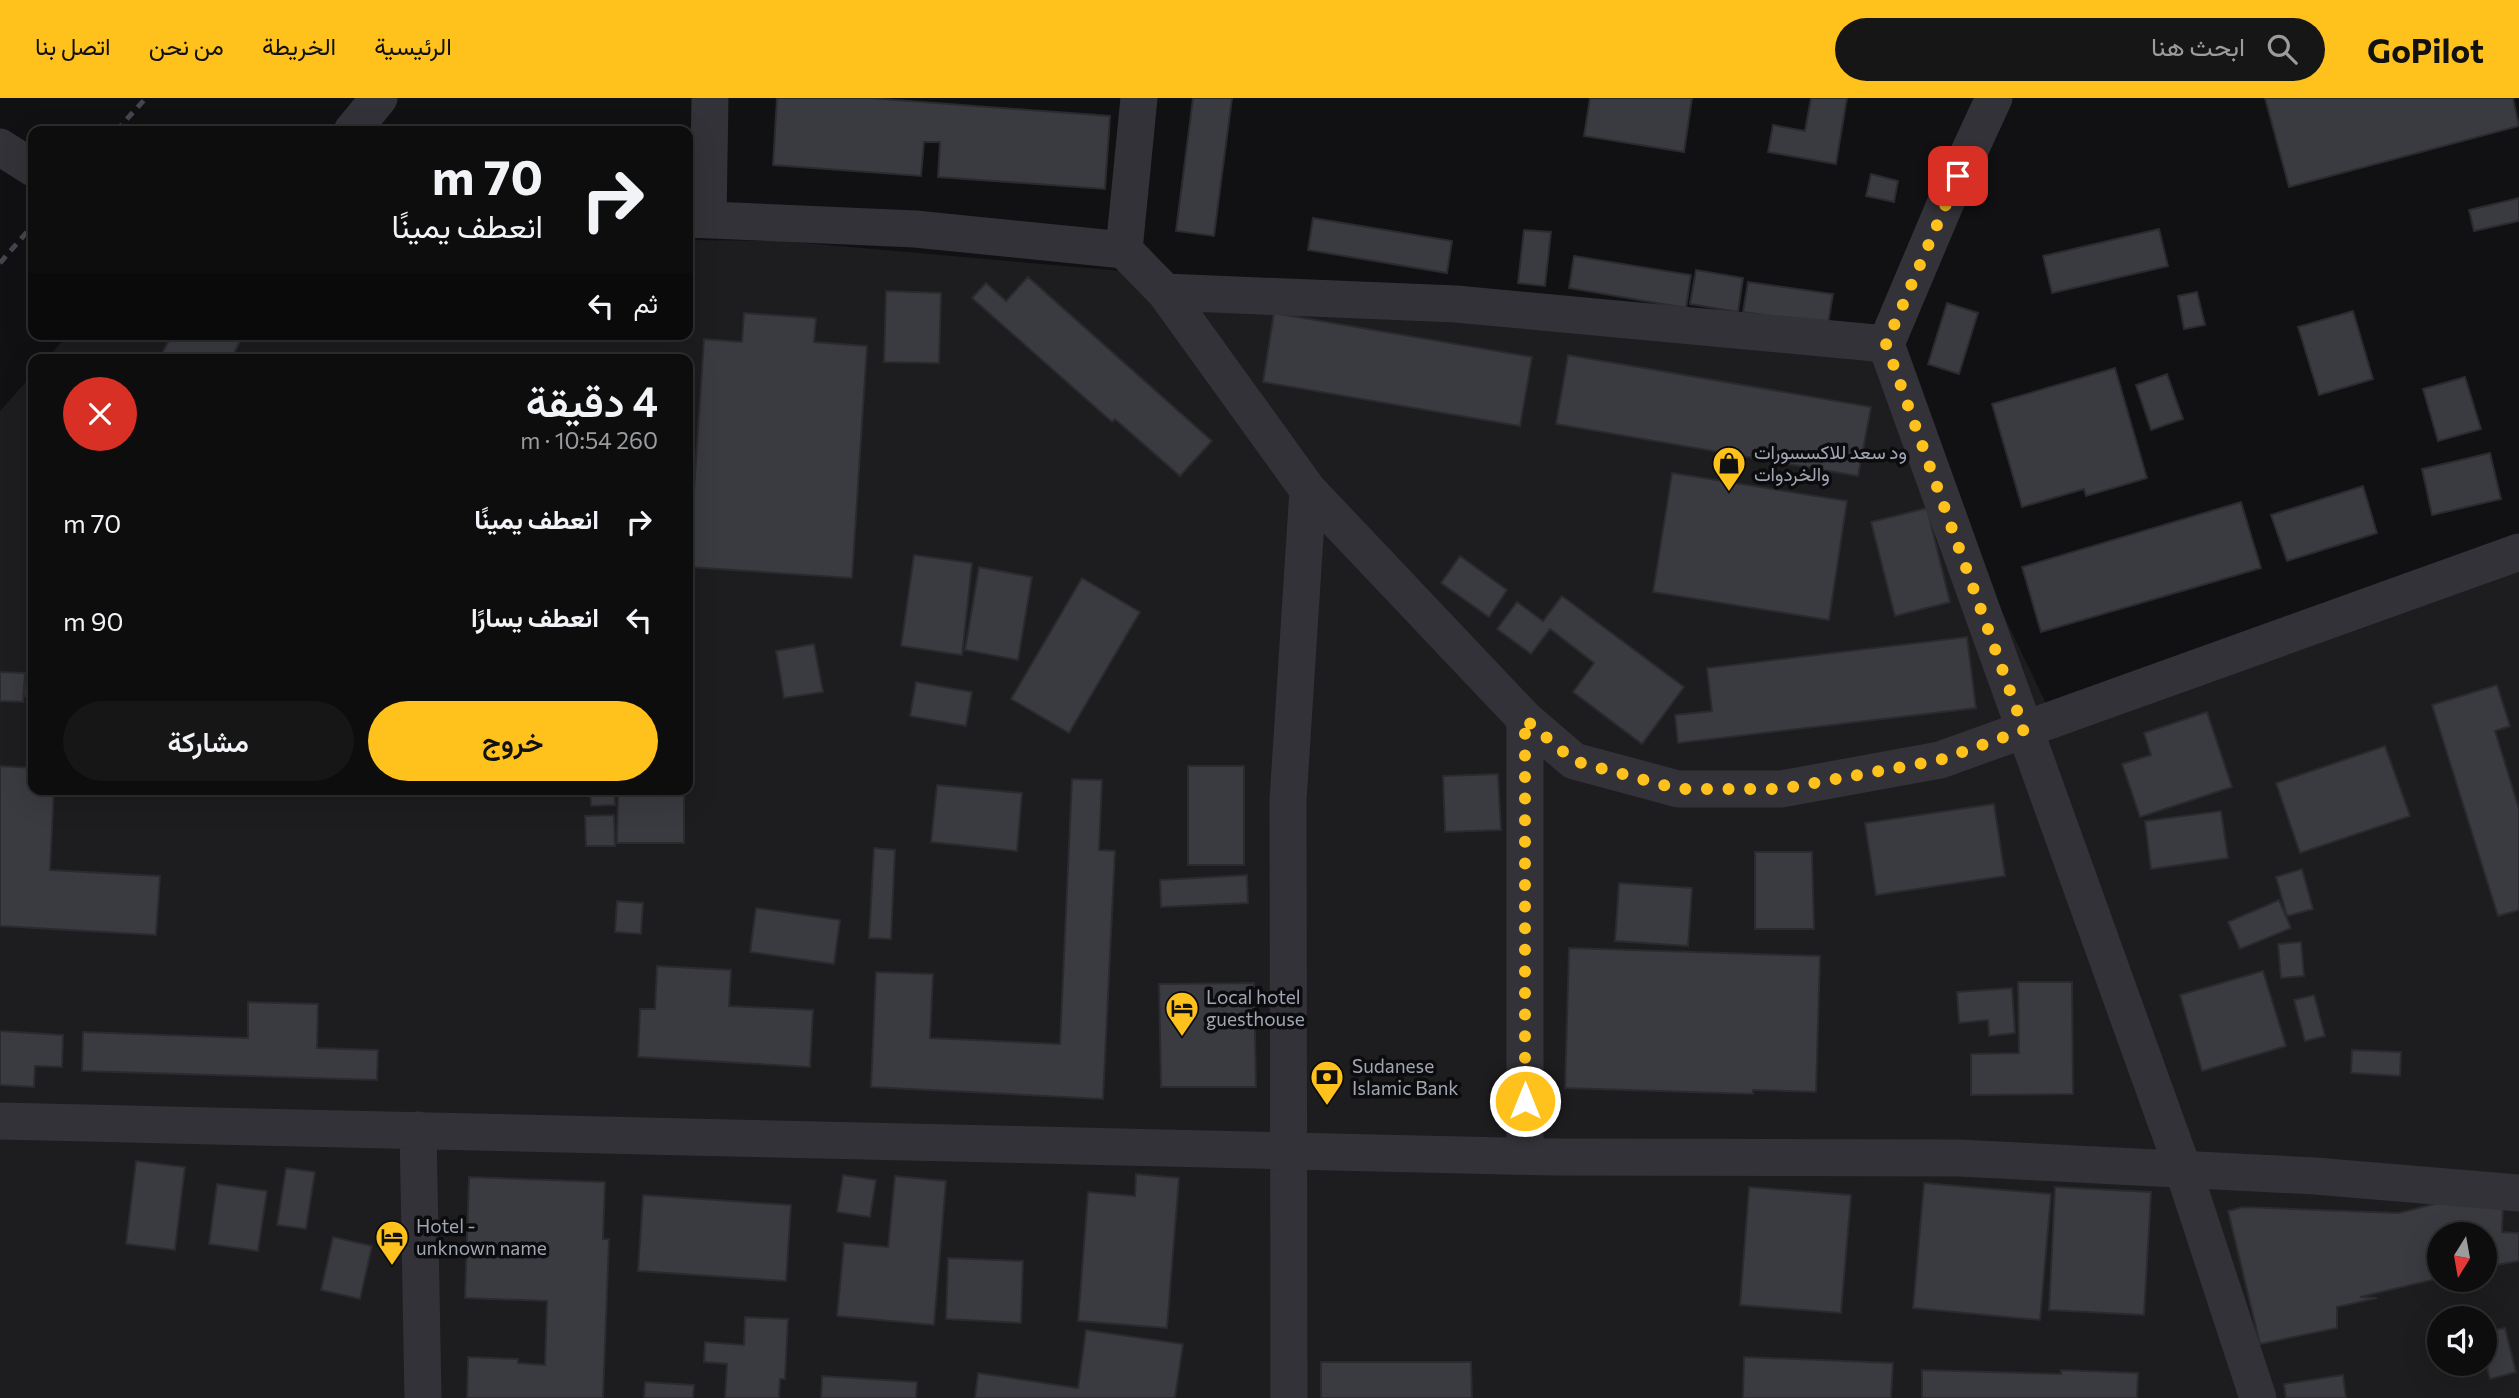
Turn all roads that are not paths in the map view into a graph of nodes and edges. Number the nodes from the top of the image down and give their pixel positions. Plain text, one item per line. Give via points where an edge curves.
1 (379, 98) edge
2 (710, 98) edge
3 (1139, 98) edge
4 (1994, 98) edge
5 (356, 126) edge
6 (0, 147) edge
7 (28, 165) edge
8 (698, 220) edge
9 (1124, 250) junction
10 (1165, 292) junction
11 (1886, 344) junction
12 (1308, 490) junction
13 (2519, 552) edge
14 (1525, 719) junction
15 (2024, 730) junction
16 (0, 1121) edge
17 (418, 1130) junction
18 (1289, 1151) junction
19 (1525, 1156) junction
20 (2183, 1169) junction
21 (2519, 1193) edge
22 (424, 1398) edge
23 (1289, 1398) edge
24 (2258, 1398) edge

1 - 5 street
2 - 8 street
3 - 9 street
4 - 11 street
6 - 7 street
8 - 9 street via 915,229
9 - 10 street
10 - 11 street via 1456,304
10 - 12 street
11 - 15 street
12 - 14 street
12 - 18 street via 1288,800
13 - 15 street
14 - 15 street via 1574,761 1678,789 1781,789 1940,760
14 - 19 street
15 - 20 street
16 - 17 street
17 - 18 street
17 - 22 street
18 - 19 street
18 - 23 street
19 - 20 street via 1959,1158
20 - 21 street
20 - 24 street

